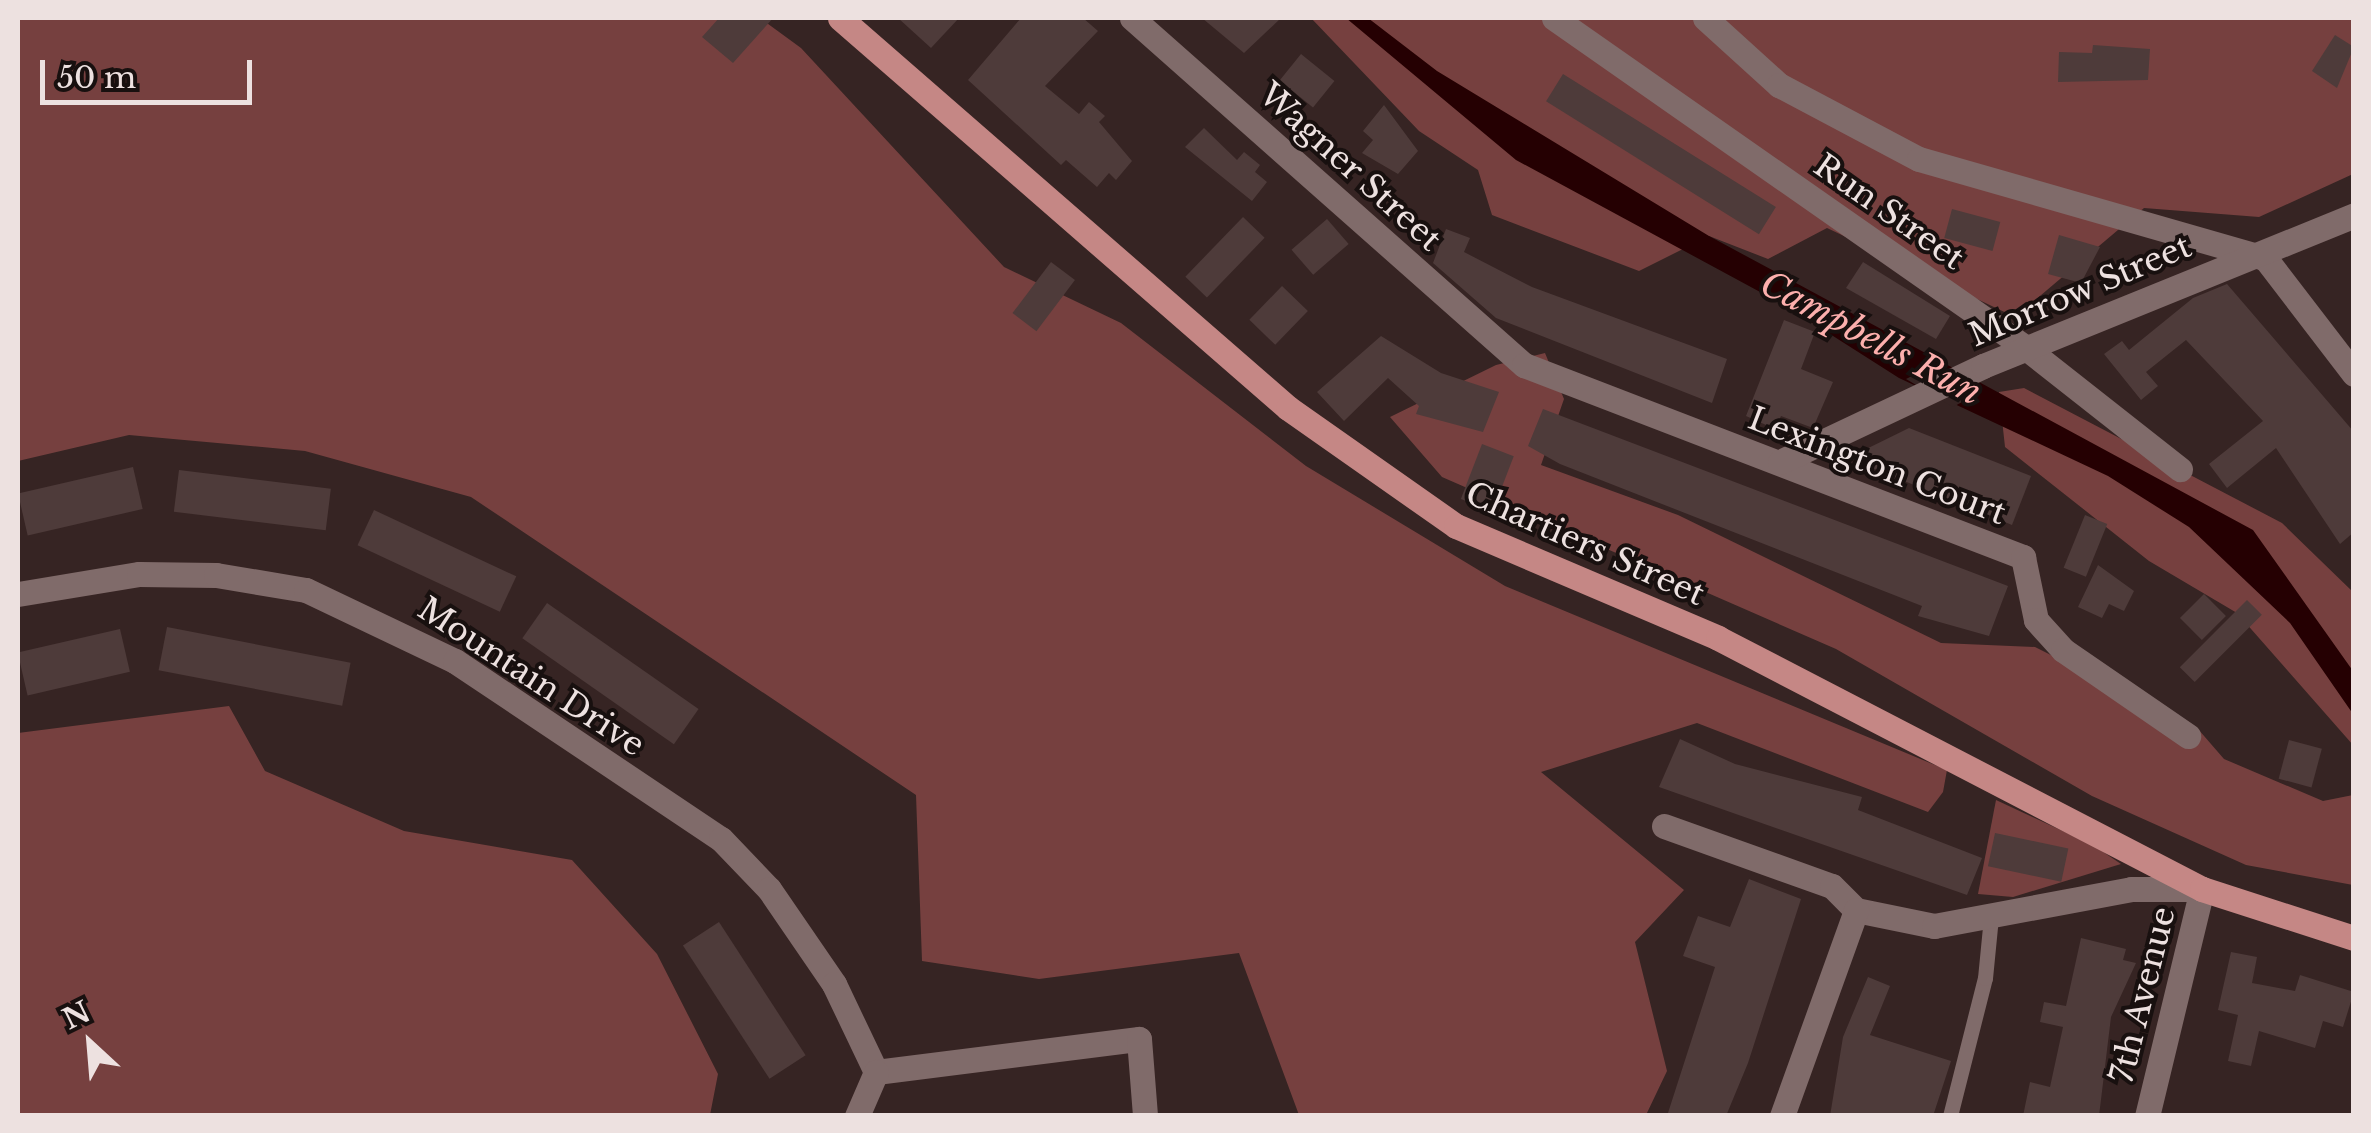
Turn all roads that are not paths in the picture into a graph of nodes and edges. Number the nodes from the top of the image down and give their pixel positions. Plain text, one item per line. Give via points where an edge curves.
1 (1132, 18) edge
2 (1554, 18) edge
3 (1706, 18) edge
4 (852, 22) edge
5 (2354, 215) edge
6 (2265, 258) junction
7 (2026, 348) junction
8 (1524, 365) joint
9 (2354, 374) edge
10 (1780, 462) junction
11 (2180, 469) dead end
12 (18, 594) edge
13 (2188, 736) dead end
14 (1664, 826) dead end
15 (2202, 889) junction
16 (1856, 910) junction
17 (1990, 917) junction
18 (2354, 938) edge
19 (876, 1072) junction
20 (857, 1116) edge
21 (1146, 1116) edge
22 (1782, 1116) edge
23 (1950, 1116) edge
24 (2147, 1116) edge

1 - 8 street, Wagner Street
2 - 7 street, Run Street
3 - 6 street via 1779,85 1920,159
4 - 15 main road, Chartiers Street via 1274,396 1396,488 1516,556 1735,646
5 - 6 street, Morrow Street
6 - 7 street, Morrow Street
6 - 9 street
7 - 10 street, Morrow Street
7 - 11 street, Run Street
8 - 10 street, Lexington Court
10 - 13 street, Lexington Court via 2023,557 2036,620 2063,650
12 - 19 street, Mountain Drive via 139,574 216,574 306,590 455,661 720,840 769,888 834,984
14 - 16 street via 1832,886
15 - 17 street via 2131,889
15 - 18 main road, Chartiers Street
15 - 24 street, 7th Avenue
16 - 17 street via 1934,926
16 - 22 street
17 - 23 lane via 1985,978
19 - 20 street
19 - 21 street via 1140,1039

